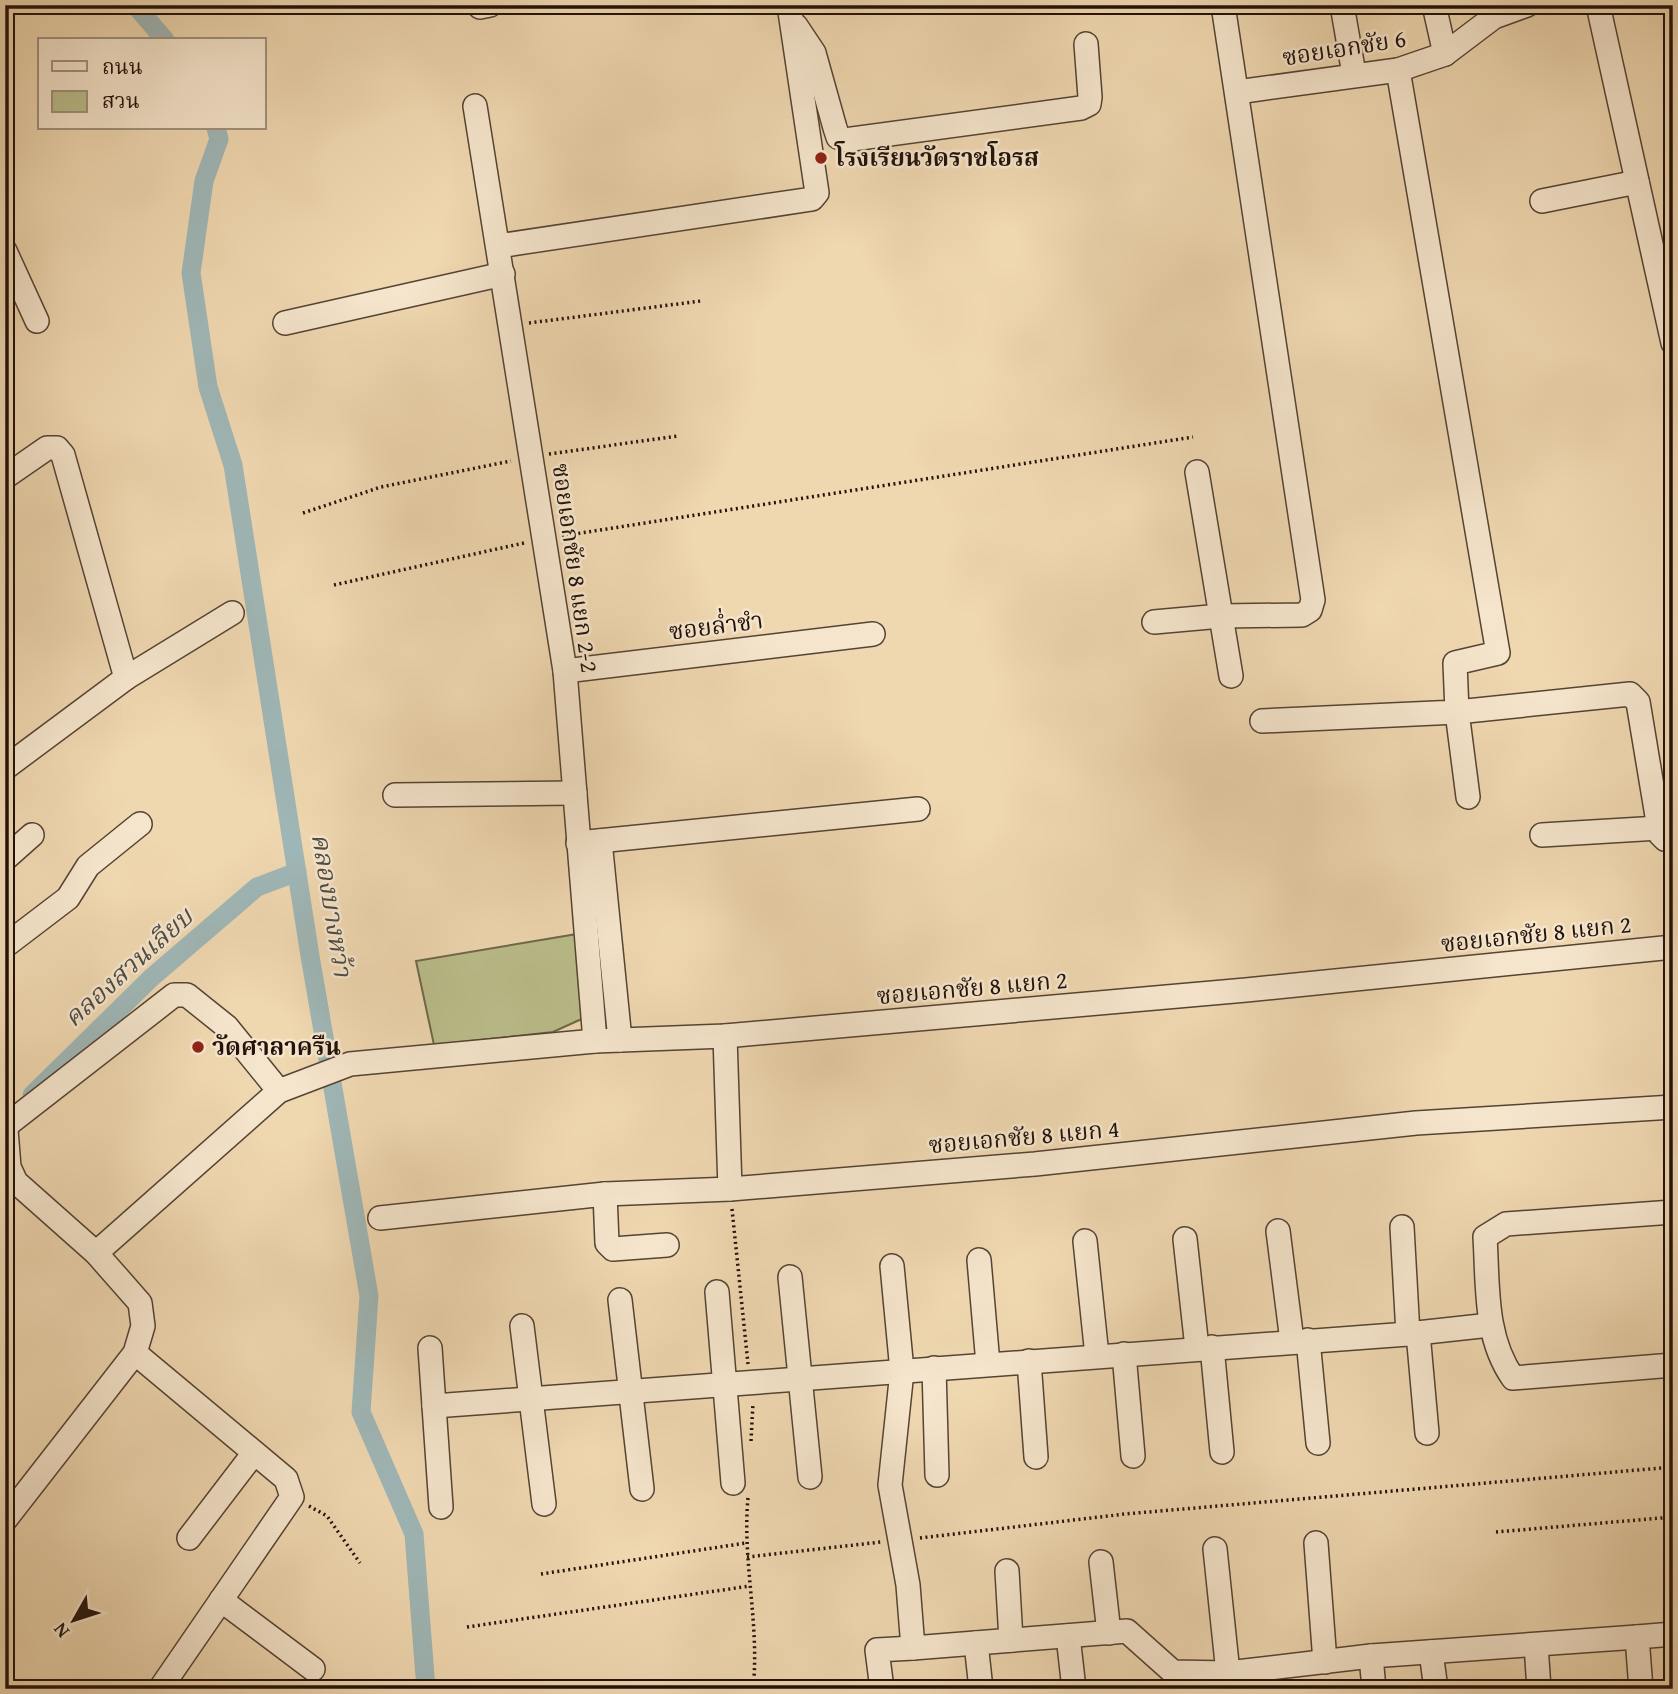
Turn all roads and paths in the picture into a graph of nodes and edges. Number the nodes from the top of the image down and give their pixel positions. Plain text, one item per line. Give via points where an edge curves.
1 (1223, 5) edge
2 (1342, 5) edge
3 (1434, 5) edge
4 (1527, 5) edge
5 (1598, 5) edge
6 (791, 15) edge
7 (1086, 44) dead end
8 (1445, 54) junction
9 (1398, 70) junction
10 (1354, 74) junction
11 (1237, 92) junction
12 (475, 106) dead end
13 (1637, 182) junction
14 (1542, 201) dead end
15 (498, 246) junction
16 (5, 251) edge
17 (1663, 252) edge
18 (503, 274) junction
19 (701, 301) dead end
20 (37, 321) dead end
21 (285, 323) dead end
22 (512, 326) junction
23 (1673, 343) edge
24 (678, 436) dead end
25 (1193, 437) dead end
26 (532, 457) junction
27 (1197, 472) dead end
28 (5, 477) edge
29 (303, 513) dead end
30 (544, 539) junction
31 (334, 585) dead end
32 (232, 613) dead end
33 (1221, 616) junction
34 (1154, 622) dead end
35 (873, 634) dead end
36 (565, 671) junction
37 (1231, 676) dead end
38 (126, 678) junction
39 (1457, 712) junction
40 (1262, 721) dead end
41 (5, 768) edge
42 (575, 793) junction
43 (395, 795) dead end
44 (1468, 797) dead end
45 (918, 809) dead end
46 (140, 824) dead end
47 (1666, 832) edge
48 (33, 835) dead end
49 (1542, 835) dead end
50 (589, 842) junction
51 (5, 859) edge
52 (5, 946) edge
53 (1673, 947) edge
54 (724, 1036) junction
55 (620, 1040) junction
56 (594, 1041) junction
57 (279, 1091) junction
58 (1673, 1107) edge
59 (6, 1121) edge
60 (730, 1189) junction
61 (605, 1194) junction
62 (1673, 1212) edge
63 (380, 1218) dead end
64 (1402, 1227) dead end
65 (1278, 1231) dead end
66 (1185, 1238) dead end
67 (1085, 1241) dead end
68 (667, 1245) dead end
69 (96, 1253) junction
70 (979, 1261) dead end
71 (892, 1266) dead end
72 (790, 1277) dead end
73 (717, 1292) dead end
74 (620, 1300) dead end
75 (1490, 1325) junction
76 (522, 1326) dead end
77 (1413, 1333) junction
78 (1300, 1340) junction
79 (430, 1348) dead end
80 (1205, 1348) junction
81 (135, 1353) junction
82 (1124, 1354) junction
83 (1097, 1356) junction
84 (1029, 1361) junction
85 (988, 1364) junction
86 (1673, 1365) edge
87 (934, 1368) junction
88 (902, 1371) junction
89 (800, 1378) junction
90 (724, 1384) junction
91 (631, 1391) junction
92 (531, 1399) junction
93 (434, 1406) junction
94 (1427, 1433) dead end
95 (1318, 1443) dead end
96 (1222, 1452) dead end
97 (254, 1453) junction
98 (1133, 1456) dead end
99 (1036, 1457) dead end
100 (1673, 1467) edge
101 (937, 1475) dead end
102 (810, 1477) dead end
103 (733, 1483) dead end
104 (642, 1489) dead end
105 (13, 1494) edge
106 (292, 1497) junction
107 (544, 1504) dead end
108 (442, 1507) dead end
109 (1673, 1517) edge
110 (5, 1520) edge
111 (1496, 1532) dead end
112 (189, 1538) dead end
113 (900, 1540) junction
114 (746, 1543) dead end
115 (1316, 1543) dead end
116 (1215, 1549) dead end
117 (747, 1557) dead end
118 (1101, 1562) dead end
119 (360, 1563) dead end
120 (1007, 1571) dead end
121 (541, 1574) dead end
122 (750, 1586) dead end
123 (221, 1600) junction
124 (467, 1627) dead end
125 (1109, 1633) junction
126 (1673, 1634) edge
127 (1068, 1636) junction
128 (1637, 1637) junction
129 (1011, 1640) junction
130 (976, 1643) junction
131 (1536, 1645) junction
132 (913, 1648) junction
133 (1431, 1652) junction
134 (1371, 1656) junction
135 (1325, 1662) junction
136 (313, 1669) dead end
137 (1228, 1673) junction
138 (1273, 1678) edge
139 (1174, 1680) edge
140 (160, 1689) edge
141 (882, 1689) edge
142 (981, 1689) edge
143 (1074, 1689) edge
144 (1374, 1689) edge
145 (1436, 1689) edge
146 (1539, 1689) edge
147 (1641, 1689) edge

1 - 11 street
2 - 10 street
3 - 8 street
4 - 8 street, ซอยเอกชัย 6 via 1494,16
5 - 13 street
6 - 7 street via 814,53 838,137 845,140 1081,108 1089,104 1090,97
6 - 15 street via 817,193 812,199
8 - 9 street, ซอยเอกชัย 6
9 - 10 street, ซอยเอกชัย 6
9 - 39 street via 1498,650 1495,656 1455,663
10 - 11 street, ซอยเอกชัย 6
11 - 33 street via 1313,600 1302,615
12 - 15 street, ซอยเอกชัย 8 แยก 2-2
13 - 14 street
13 - 17 street
15 - 18 street, ซอยเอกชัย 8 แยก 2-2
16 - 20 street
17 - 23 street
18 - 21 street
18 - 22 street, ซอยเอกชัย 8 แยก 2-2
19 - 22 path
22 - 26 street, ซอยเอกชัย 8 แยก 2-2
24 - 26 path
25 - 30 path
26 - 29 path via 381,487
26 - 30 street, ซอยเอกชัย 8 แยก 2-2
27 - 33 street
28 - 38 street via 47,448 57,448 63,455
30 - 31 path
30 - 36 street, ซอยเอกชัย 8 แยก 2-2
32 - 38 street
33 - 34 street
33 - 37 street
35 - 36 street, ซอยล่ำชำ
36 - 42 street, ซอยเอกชัย 8 แยก 2-2
38 - 41 street
39 - 40 street
39 - 44 street
39 - 47 street via 1630,694 1638,702
42 - 43 street
42 - 50 street, ซอยเอกชัย 8 แยก 2-2
45 - 50 street
46 - 52 street via 88,866 68,898
47 - 49 street
48 - 51 street
50 - 55 street
50 - 56 street, ซอยเอกชัย 8 แยก 2-2
53 - 54 street, ซอยเอกชัย 8 แยก 2
54 - 55 street, ซอยเอกชัย 8 แยก 2
54 - 60 street
55 - 56 street, ซอยเอกชัย 8 แยก 2
56 - 57 street, ซอยเอกชัย 8 แยก 2 via 350,1065
57 - 59 street via 227,1027 180,993
57 - 69 street
58 - 60 street, ซอยเอกชัย 8 แยก 4 via 1416,1123 1035,1164
59 - 69 street via 9,1167 16,1182
60 - 61 street, ซอยเอกชัย 8 แยก 4
61 - 63 street, ซอยเอกชัย 8 แยก 4
61 - 68 street via 607,1243 613,1248
62 - 75 street via 1506,1224 1485,1237
64 - 77 street
65 - 78 street
66 - 80 street
67 - 83 street
69 - 81 street via 140,1303 143,1326
70 - 85 street
71 - 88 street
72 - 89 street
73 - 90 street
74 - 91 street
75 - 77 street
75 - 86 street via 1503,1364 1513,1377
76 - 92 street
77 - 78 street
77 - 94 street
78 - 80 street
78 - 95 street
79 - 93 street
80 - 82 street
80 - 96 street
81 - 97 street
81 - 105 street
82 - 83 street
82 - 98 street
83 - 84 street
84 - 85 street
84 - 99 street
85 - 87 street
87 - 88 street
87 - 101 street
88 - 89 street
88 - 113 street via 890,1485
89 - 90 street
89 - 102 street
90 - 91 street
90 - 103 street
91 - 92 street
91 - 104 street
92 - 93 street
92 - 107 street
93 - 108 street
97 - 106 street via 286,1479
97 - 112 street
100 - 113 path via 1125,1514
105 - 110 street
106 - 119 path via 327,1516
106 - 123 street
109 - 111 path
113 - 117 path
113 - 132 street
114 - 121 path
115 - 135 street
116 - 137 street
118 - 125 street
120 - 129 street
122 - 124 path
123 - 136 street
123 - 140 street
125 - 127 street
125 - 139 street via 1127,1631
126 - 128 street
127 - 129 street
127 - 143 street
128 - 131 street
128 - 147 street
129 - 130 street
130 - 132 street
130 - 142 street
131 - 133 street
131 - 146 street
132 - 141 street via 877,1650
133 - 134 street
133 - 145 street
134 - 135 street
134 - 144 street
135 - 138 street
137 - 138 street
137 - 139 street

